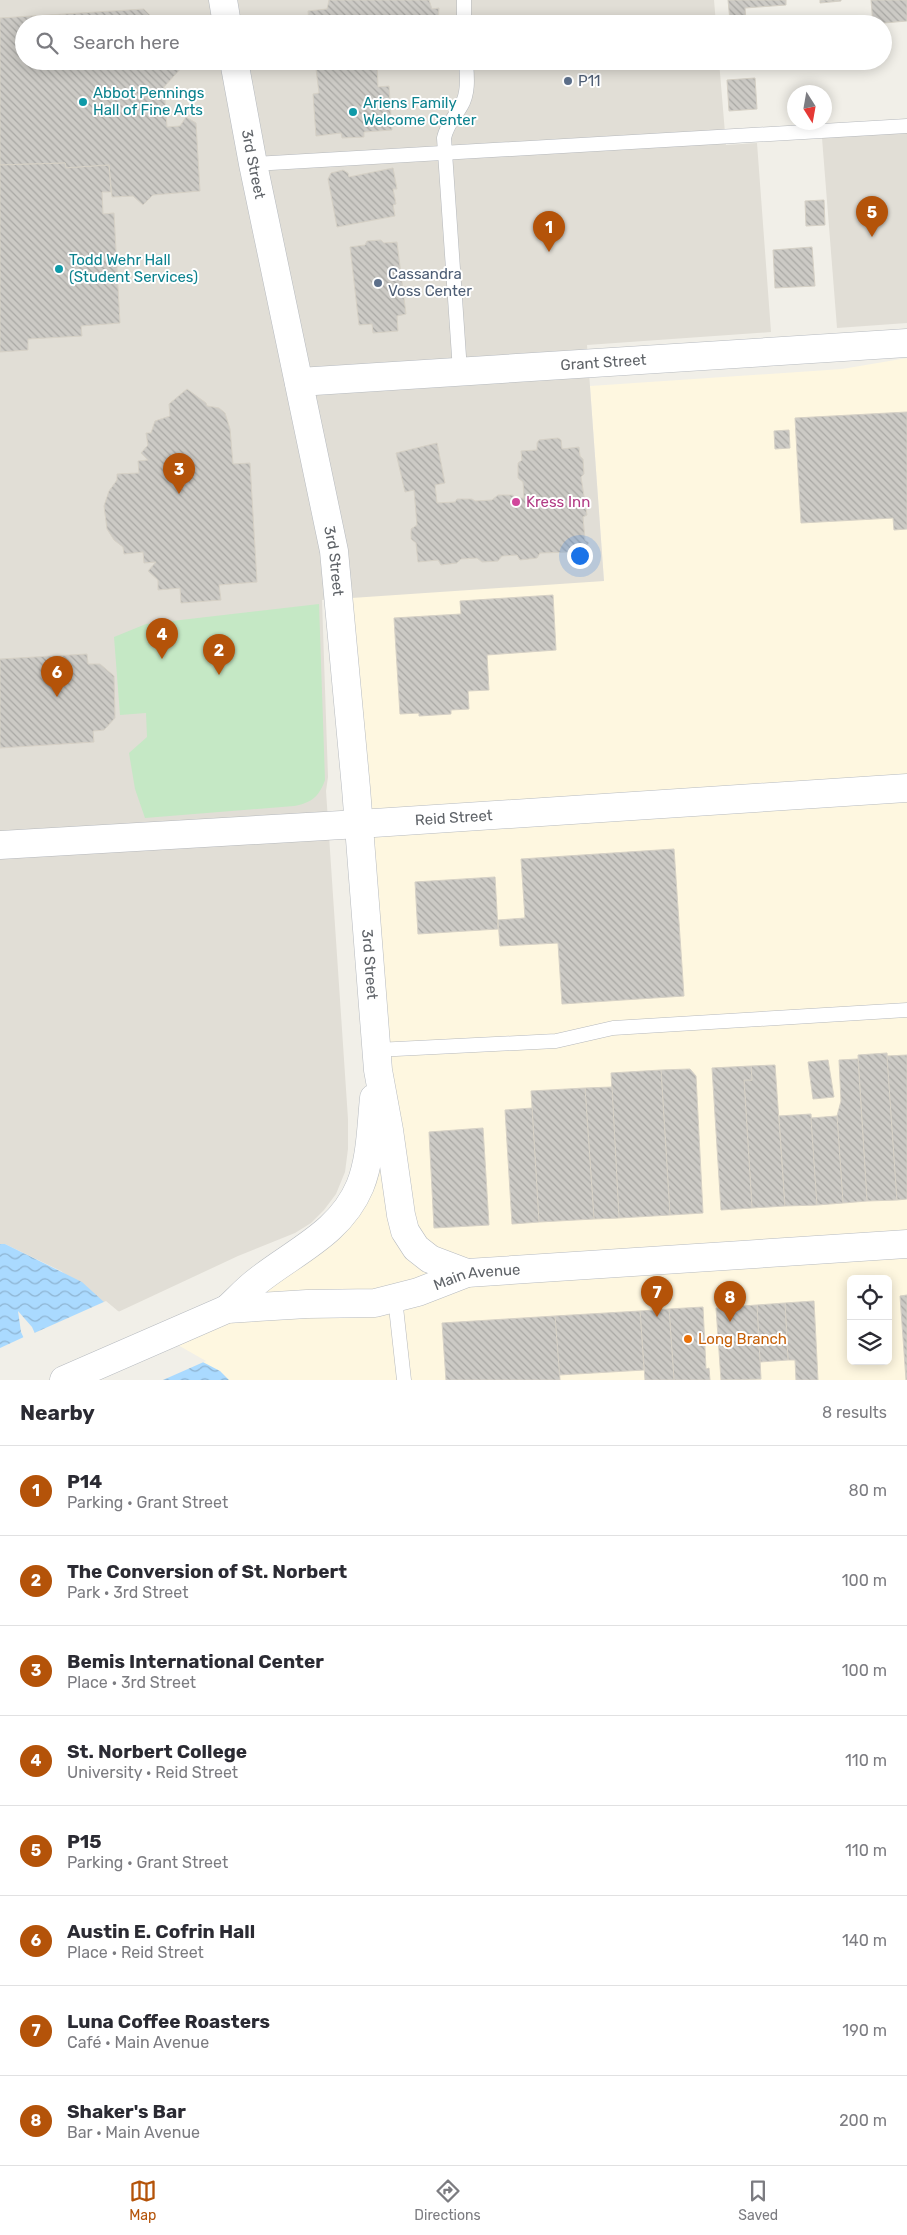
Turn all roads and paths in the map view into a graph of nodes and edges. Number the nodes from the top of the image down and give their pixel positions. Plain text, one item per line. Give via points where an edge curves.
1 (223, 0) edge
2 (464, 0) edge
3 (226, 15) edge
4 (464, 15) edge
5 (236, 70) edge
6 (467, 70) edge
7 (907, 126) edge
8 (444, 152) junction
9 (253, 164) junction
10 (907, 343) edge
11 (460, 371) junction
12 (299, 382) junction
13 (907, 788) edge
14 (359, 824) junction
15 (0, 845) edge
16 (907, 1010) edge
17 (377, 1060) junction
18 (907, 1244) edge
19 (467, 1272) junction
20 (395, 1298) junction
21 (227, 1310) junction
22 (64, 1380) edge
23 (404, 1380) edge

1 - 3 main road
2 - 4 lane
5 - 9 main road, 3rd Street
6 - 8 lane via 464,100 446,127
7 - 8 lane
8 - 9 lane
8 - 11 lane
9 - 12 main road, 3rd Street
10 - 11 main road, Grant Street
11 - 12 main road, Grant Street
12 - 14 main road, 3rd Street via 334,551
13 - 14 main road, Reid Street
14 - 15 main road, Reid Street
14 - 17 main road, 3rd Street
16 - 17 lane via 613,1028 556,1041
17 - 19 main road via 405,1231 416,1248 430,1259
17 - 21 main road via 368,1148 361,1184 350,1208 326,1233 255,1283
18 - 19 main road, Main Avenue
19 - 20 main road, Main Avenue
20 - 21 main road, Main Avenue via 375,1303
20 - 23 lane
21 - 22 main road, Main Avenue

